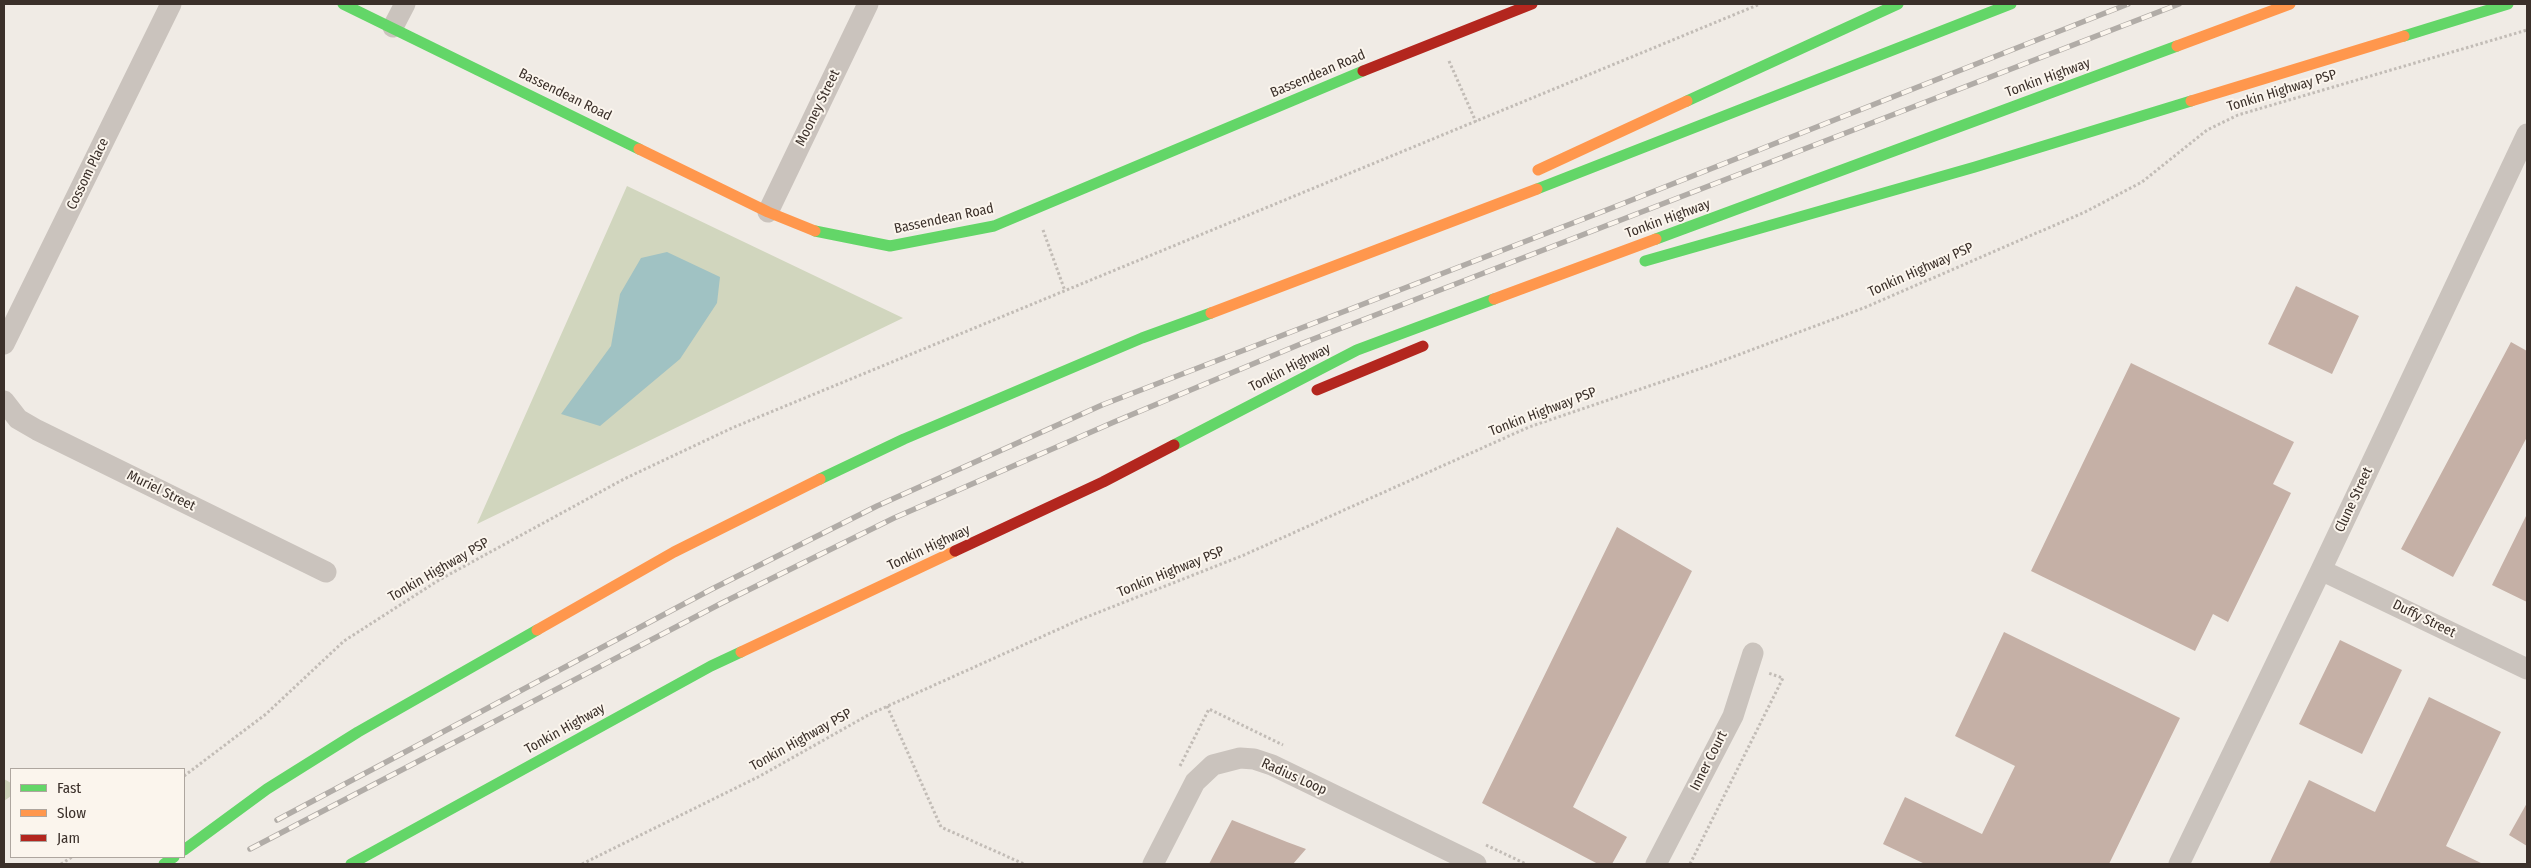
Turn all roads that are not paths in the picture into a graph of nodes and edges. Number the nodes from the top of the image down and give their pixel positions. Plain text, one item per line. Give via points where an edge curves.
1 (171, 4) edge
2 (343, 4) edge
3 (405, 4) edge
4 (868, 4) edge
5 (1532, 4) edge
6 (1898, 4) edge
7 (2011, 4) edge
8 (2290, 4) edge
9 (2508, 4) edge
10 (393, 27) junction
11 (2527, 134) edge
12 (1528, 174) dead end
13 (1475, 199) dead end
14 (768, 212) junction
15 (1635, 264) dead end
16 (1315, 275) junction
17 (1438, 340) dead end
18 (4, 344) edge
19 (1302, 396) dead end
20 (4, 401) edge
21 (1257, 416) dead end
22 (1103, 482) junction
23 (2322, 570) junction
24 (326, 572) dead end
25 (1751, 660) road end
26 (2527, 669) edge
27 (185, 849) edge
28 (351, 864) edge
29 (1152, 864) edge
30 (1476, 864) edge
31 (1656, 864) edge
32 (2179, 864) edge

1 - 18 street, Cossom Place
2 - 10 main road, Bassendean Road
3 - 10 street
4 - 14 street, Mooney Street
5 - 14 main road, Bassendean Road via 1440,39 994,226 890,246 822,234
6 - 12 main road
7 - 16 main road
8 - 22 main road, Tonkin Highway via 1357,350
9 - 15 main road via 1975,167
10 - 14 main road, Bassendean Road
11 - 23 street, Clune Street
13 - 16 main road
16 - 27 main road via 1142,338 904,439 770,503 674,552 358,732 267,790
17 - 19 main road
20 - 24 street, Muriel Street via 18,419 37,430
21 - 22 main road
22 - 28 main road, Tonkin Highway via 711,666
23 - 26 street, Duffy Street
23 - 32 street, Clune Street
25 - 31 street, Inner Court via 1733,716
29 - 30 street, Radius Loop via 1195,782 1212,766 1240,758 1272,765

